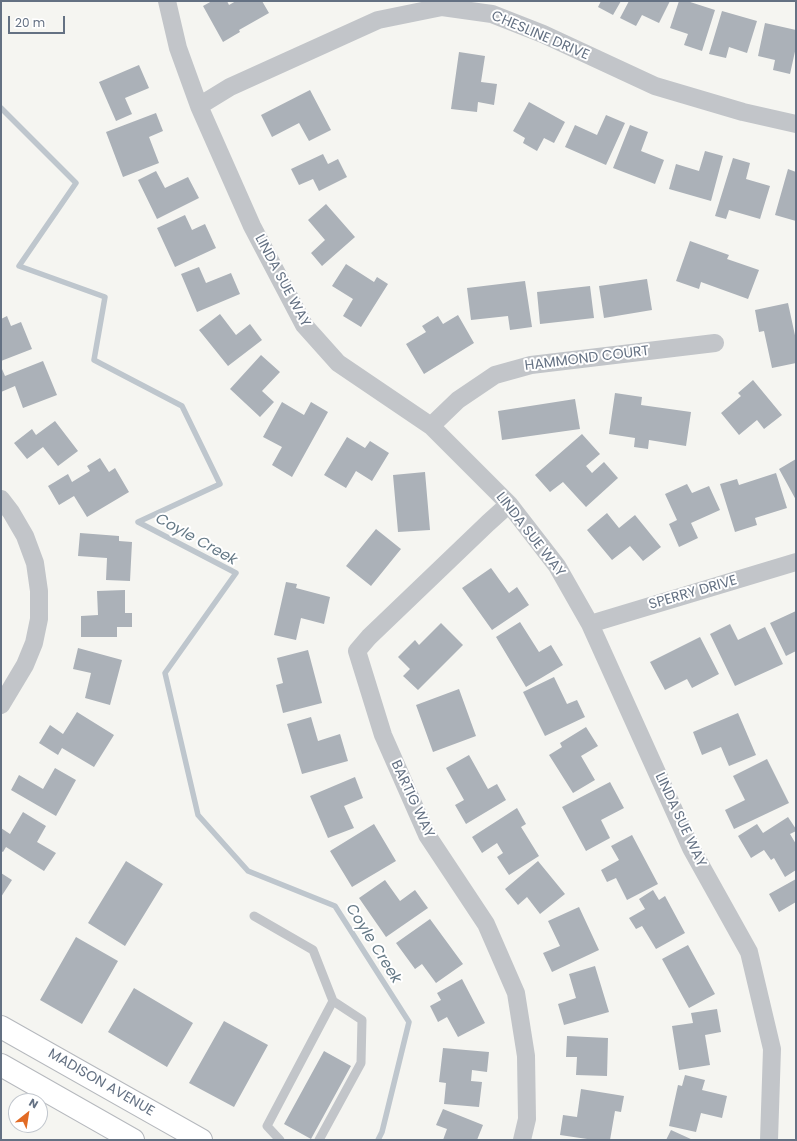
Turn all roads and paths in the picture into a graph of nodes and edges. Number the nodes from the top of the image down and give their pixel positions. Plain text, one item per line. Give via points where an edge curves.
1 (167, 1) edge
2 (494, 7) edge
3 (199, 106) junction
4 (796, 124) edge
5 (715, 343) dead end
6 (431, 426) junction
7 (1, 499) edge
8 (509, 504) junction
9 (796, 562) edge
10 (590, 624) junction
11 (1, 705) edge
12 (254, 916) dead end
13 (333, 1001) junction
14 (1, 1027) edge
15 (1, 1065) edge
16 (133, 1140) edge
17 (201, 1140) edge
18 (280, 1140) edge
19 (319, 1140) edge
20 (522, 1140) edge
21 (769, 1140) edge

1 - 3 street, LINDA SUE WAY via 178,48
2 - 3 street, CHESLINE DRIVE via 442,7 378,20 230,87
2 - 4 street, CHESLINE DRIVE via 543,34 655,86 743,112
3 - 6 street, LINDA SUE WAY via 252,226 304,325 338,363
5 - 6 street, HAMMOND COURT via 531,365 495,375 458,400
6 - 8 street, LINDA SUE WAY
7 - 11 street via 25,536 35,563 39,591 39,619 34,643 25,665
8 - 10 street, LINDA SUE WAY via 557,566
8 - 20 street, BARTIG WAY via 357,651 383,735 427,835 486,924 516,994 526,1056 527,1119
9 - 10 street, SPERRY DRIVE
10 - 21 street, LINDA SUE WAY via 692,848 748,952 772,1049
12 - 13 lane via 313,950
13 - 18 lane via 267,1126
13 - 19 lane via 362,1020 361,1063
14 - 17 main road, MADISON AVENUE
15 - 16 main road

